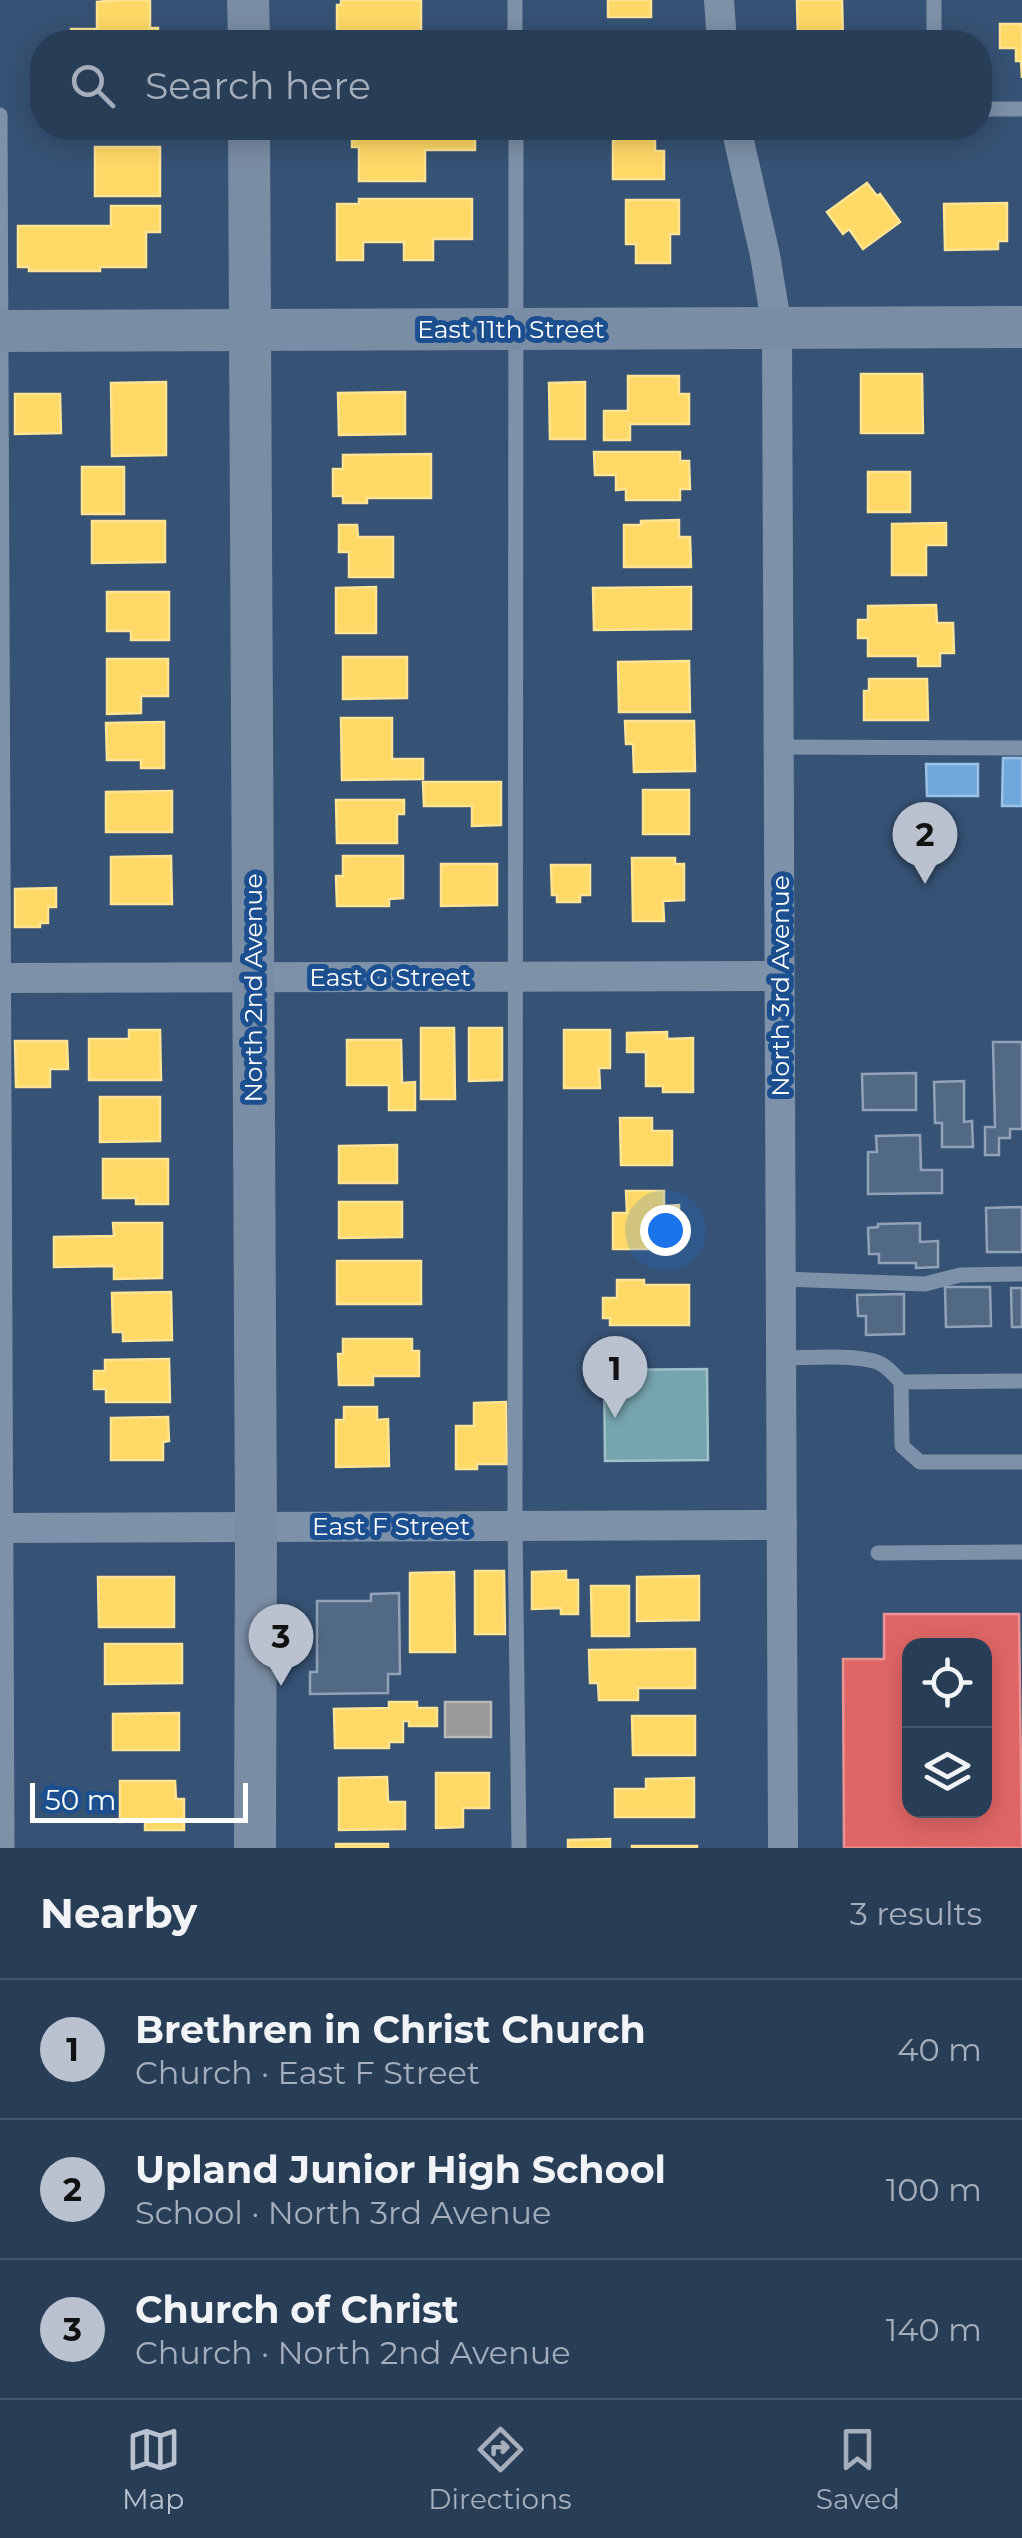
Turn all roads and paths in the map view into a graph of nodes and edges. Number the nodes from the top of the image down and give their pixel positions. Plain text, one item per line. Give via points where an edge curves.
1 (248, 0) edge
2 (515, 0) edge
3 (719, 0) edge
4 (934, 0) edge
5 (248, 30) edge
6 (515, 30) edge
7 (721, 30) edge
8 (934, 30) edge
9 (1022, 109) edge
10 (992, 110) edge
11 (0, 116) edge
12 (249, 140) edge
13 (516, 140) edge
14 (739, 140) edge
15 (1022, 326) edge
16 (517, 328) junction
17 (777, 328) junction
18 (250, 330) junction
19 (0, 331) edge
20 (779, 747) junction
21 (1022, 748) edge
22 (515, 976) junction
23 (780, 976) junction
24 (2, 978) edge
25 (252, 978) junction
26 (1022, 1274) edge
27 (781, 1279) junction
28 (781, 1358) junction
29 (1022, 1380) edge
30 (901, 1382) junction
31 (1022, 1462) edge
32 (515, 1525) junction
33 (782, 1525) junction
34 (256, 1526) junction
35 (3, 1528) edge
36 (1022, 1552) edge
37 (878, 1553) dead end
38 (7, 1848) edge
39 (255, 1848) edge
40 (519, 1848) edge
41 (783, 1848) edge

1 - 5 street
2 - 6 lane
3 - 7 street
4 - 8 lane
9 - 10 lane
11 - 19 lane
12 - 18 street, North 2nd Avenue
13 - 16 lane
14 - 17 street, North 3rd Avenue
15 - 17 street, East 11th Street
16 - 17 street, East 11th Street
16 - 18 street, East 11th Street
16 - 22 lane
17 - 20 street, North 3rd Avenue
18 - 19 street, East 11th Street
18 - 25 street, North 2nd Avenue
19 - 24 lane
20 - 21 lane
20 - 23 street, North 3rd Avenue
22 - 23 street, East G Street
22 - 25 street, East G Street
22 - 32 lane
23 - 27 street, North 3rd Avenue
24 - 25 street, East G Street
24 - 35 lane
25 - 34 street, North 2nd Avenue
26 - 27 lane via 960,1275 925,1284
27 - 28 street, North 3rd Avenue
28 - 30 lane via 878,1362
28 - 33 street, North 3rd Avenue
29 - 30 lane
30 - 31 lane via 902,1446 920,1462
32 - 33 street, East F Street
32 - 34 street, East F Street
32 - 40 lane
33 - 41 street, North 3rd Avenue
34 - 35 street, East F Street
34 - 39 street, North 2nd Avenue
35 - 38 lane
36 - 37 lane

